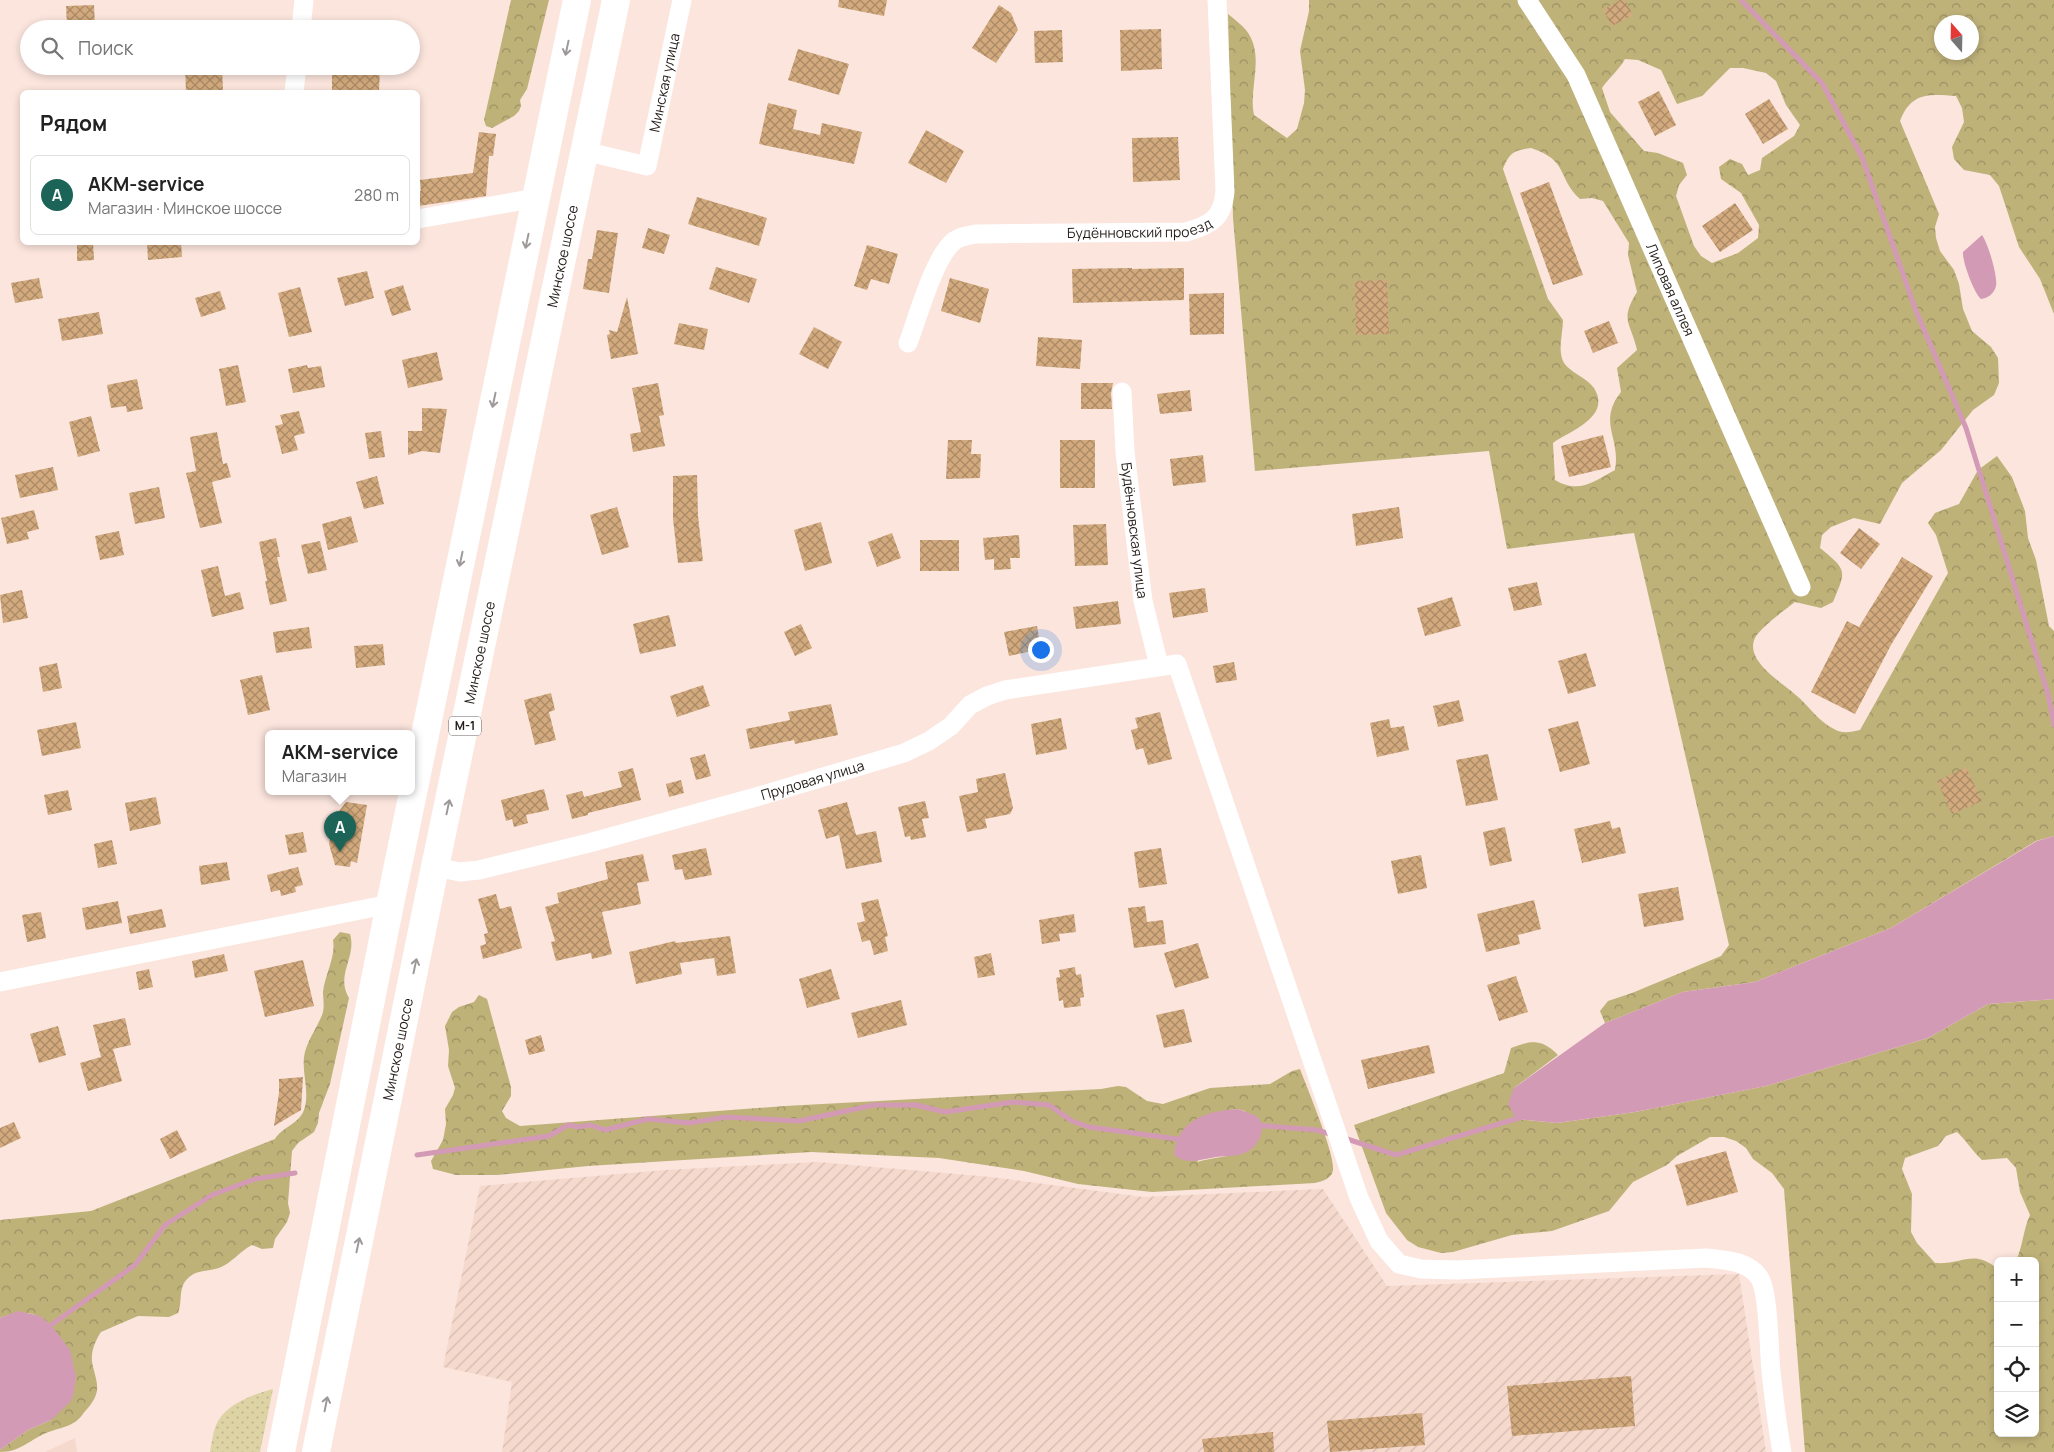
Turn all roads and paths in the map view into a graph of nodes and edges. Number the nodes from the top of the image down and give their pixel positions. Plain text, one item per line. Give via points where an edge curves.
1 (304, 0) edge
2 (577, 0) edge
3 (616, 0) edge
4 (682, 0) edge
5 (1217, 0) edge
6 (1527, 0) edge
7 (302, 20) edge
8 (296, 75) edge
9 (294, 90) edge
10 (584, 152) junction
11 (536, 198) junction
12 (420, 219) edge
13 (908, 343) dead end
14 (1122, 392) dead end
15 (1801, 587) dead end
16 (1168, 665) junction
17 (415, 783) edge
18 (413, 795) edge
19 (435, 867) junction
20 (390, 904) junction
21 (0, 982) edge
22 (282, 1452) edge
23 (316, 1452) edge
24 (1782, 1452) edge

1 - 7 street
2 -> 11 highway, М-1
3 - 10 highway, Минское шоссе / М-1
4 - 10 street, Минская улица via 647,166
5 - 13 street, Будённовский проезд via 1225,191 1224,204 1216,218 1186,232 963,236 954,242 938,263
6 - 15 street, Липовая аллея via 1576,75
8 - 9 street
19 -> 10 highway, Минское шоссе / М-1
11 - 12 street
11 -> 17 highway, М-1
14 - 16 street, Будённовская улица via 1125,452 1143,601
16 - 19 street, Прудовая улица via 1004,690 970,705 951,726 904,753 756,797 480,870 460,872
16 - 24 street, Будённовская улица via 1359,1198 1379,1241 1400,1264 1421,1269 1706,1258 1734,1261 1749,1268 1759,1277 1764,1293
18 -> 20 highway, М-1
23 -> 19 highway, Минское шоссе / М-1
20 - 21 street
20 - 22 highway, М-1

